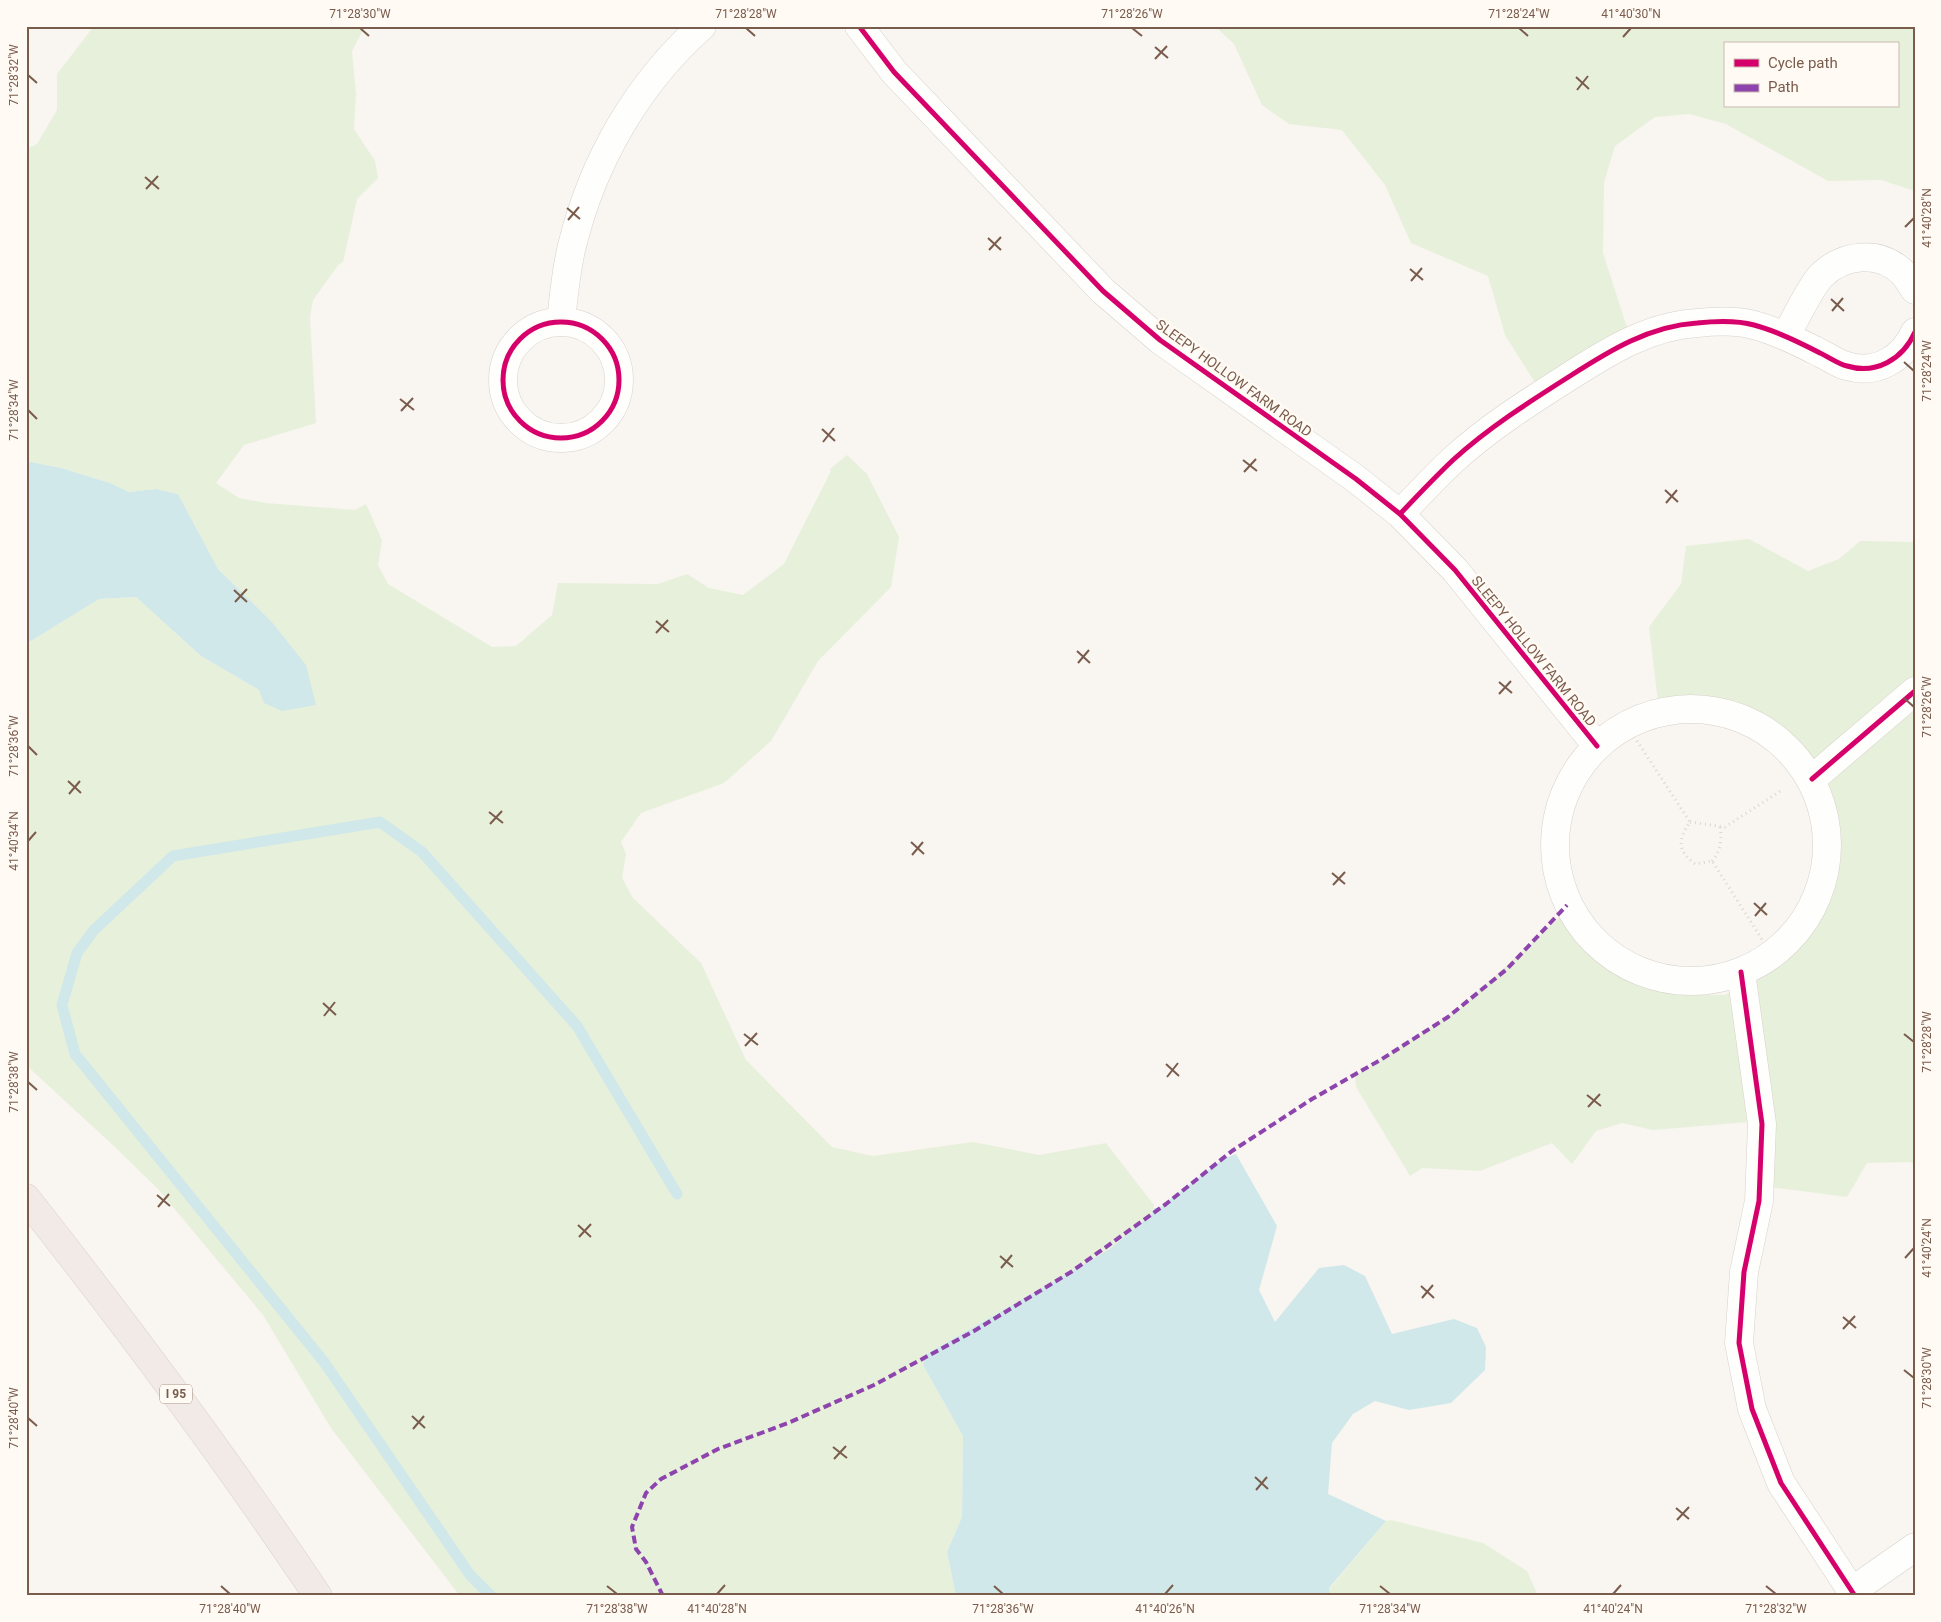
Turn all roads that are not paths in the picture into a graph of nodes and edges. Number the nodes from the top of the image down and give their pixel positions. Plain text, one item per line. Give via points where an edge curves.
1 (702, 26) edge
2 (859, 26) edge
3 (1915, 290) edge
4 (561, 321) junction
5 (1915, 332) edge
6 (1786, 336) junction
7 (1400, 514) junction
8 (1915, 691) edge
9 (1597, 746) junction
10 (1809, 776) junction
11 (1741, 972) junction
12 (26, 1198) edge
13 (1915, 1547) edge
14 (1853, 1593) edge
15 (318, 1596) edge

1 - 4 street via 634,103 588,191 572,243
2 - 7 street, SLEEPY HOLLOW FARM ROAD via 894,72 1103,291 1160,340 1356,479
3 - 6 street via 1905,274 1890,263 1872,257 1852,257 1834,265 1820,277
4 - 4 street via 541,324 524,334 510,350 503,388 508,406 519,421 534,432 552,438 571,438 588,432 604,420 615,405 620,387 619,367 612,349 598,333 581,324
5 - 6 street via 1910,344 1898,357 1882,366 1865,369 1847,366
6 - 7 street via 1753,324 1725,321 1665,328 1634,338 1496,425 1453,460
7 - 9 street, SLEEPY HOLLOW FARM ROAD via 1455,570
8 - 10 street
9 - 10 street via 1626,724 1659,711 1694,708 1730,713 1763,727 1790,749
9 - 11 street via 1575,772 1561,804 1554,837 1557,872 1568,904 1586,933 1611,956 1641,972 1674,981 1708,981
10 - 11 street via 1825,815 1828,854 1820,891 1802,926 1772,954
11 - 14 street via 1762,1124 1759,1201 1744,1272 1739,1343 1752,1410 1781,1483
12 - 15 highway, I 95 via 134,1336
13 - 14 street

